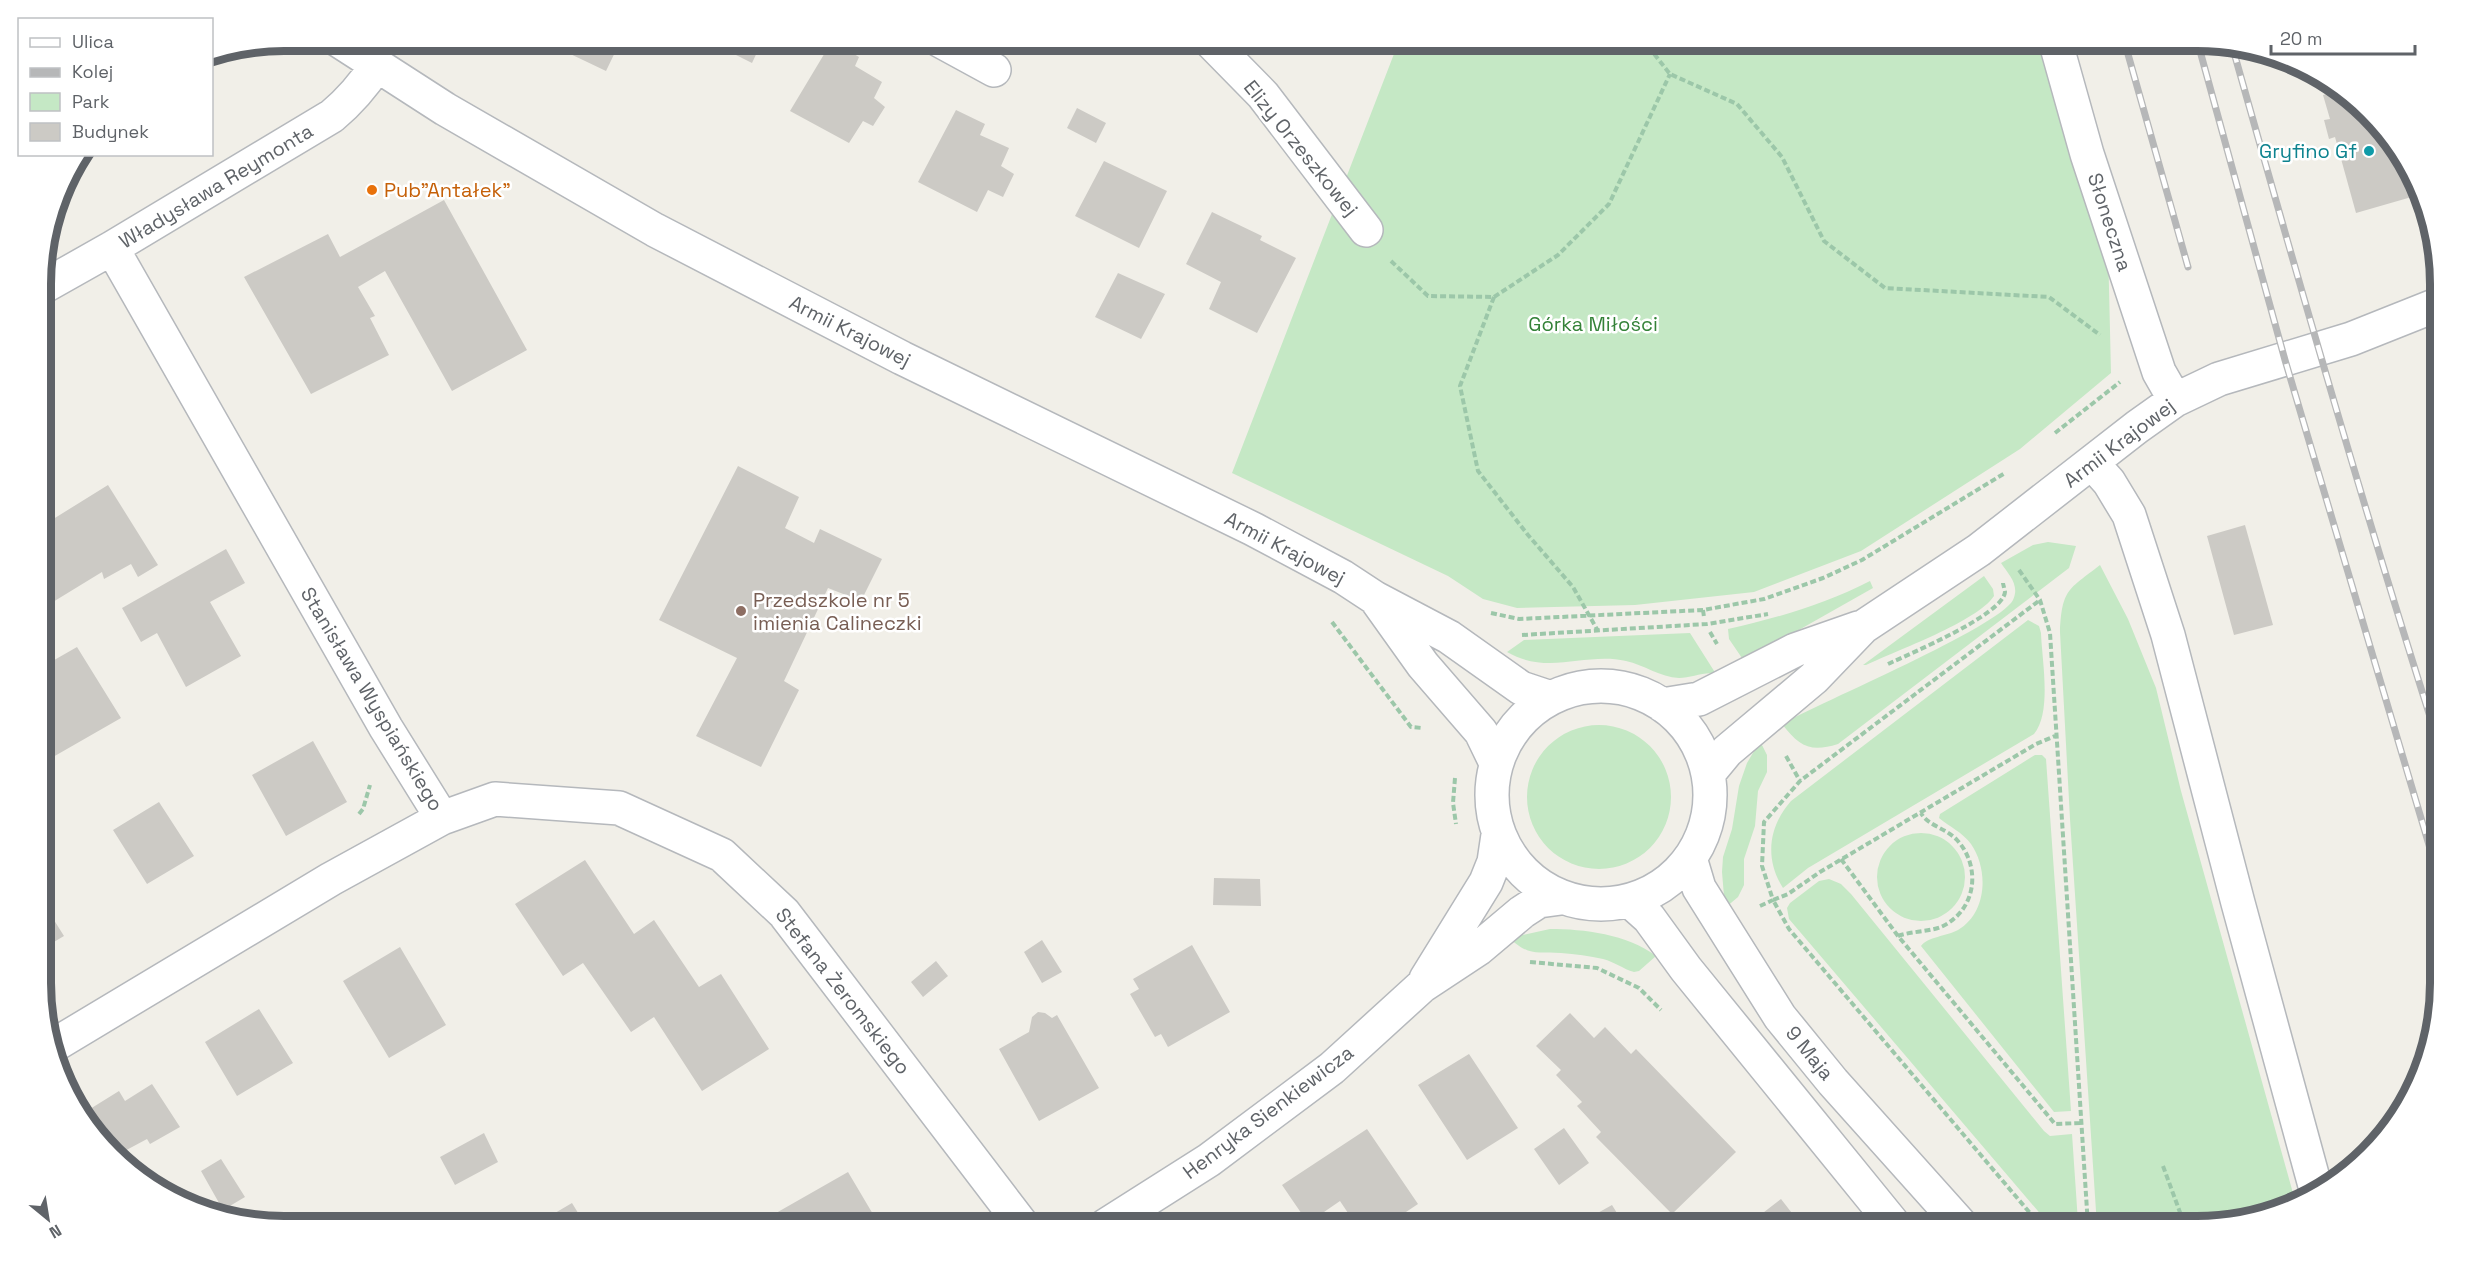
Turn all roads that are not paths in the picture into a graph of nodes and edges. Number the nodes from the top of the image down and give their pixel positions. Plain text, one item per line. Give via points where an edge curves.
1 (354, 51) edge
2 (959, 51) edge
3 (1220, 51) edge
4 (2058, 51) edge
5 (376, 66) junction
6 (994, 70) dead end
7 (1366, 230) road end
8 (112, 248) junction
9 (51, 282) edge
10 (2430, 308) edge
11 (2175, 400) junction
12 (2092, 463) junction
13 (1375, 598) junction
14 (1863, 627) junction
15 (1551, 698) junction
16 (1662, 705) junction
17 (1496, 763) junction
18 (1708, 774) junction
19 (442, 818) junction
20 (1498, 835) junction
21 (1690, 858) junction
22 (1561, 898) junction
23 (1630, 901) junction
24 (1422, 986) junction
25 (59, 1042) edge
26 (2316, 1184) edge
27 (1015, 1216) edge
28 (1121, 1216) edge
29 (1887, 1216) edge
30 (1953, 1216) edge

1 - 5 street, Armii Krajowej
2 - 6 street
3 - 7 street, Elizy Orzeszkowej via 1263,95
4 - 11 street, Słoneczna via 2087,154 2159,372
5 - 8 street, Władysława Reymonta via 356,94 332,116
5 - 13 street, Armii Krajowej via 655,230 992,403 1253,529
8 - 9 street, Władysława Reymonta
8 - 19 street, Stanisława Wyspiańskiego via 386,728
10 - 11 street, Armii Krajowej via 2350,339 2219,379
11 - 12 street, Armii Krajowej
12 - 14 street, Armii Krajowej via 1979,550
12 - 26 street via 2129,515 2168,635
13 - 15 street, Armii Krajowej via 1449,637 1521,688
13 - 17 street, Armii Krajowej via 1423,665 1481,732
14 - 16 street, Armii Krajowej via 1795,650 1699,699
14 - 18 street, Armii Krajowej via 1814,678 1727,751
15 - 16 street via 1578,688 1605,686 1633,691
15 - 17 street via 1517,725 1504,742
16 - 18 street via 1681,721 1698,746
17 - 20 street via 1491,787
18 - 21 street via 1708,818
19 - 25 street, Stanisława Wyspiańskiego via 331,879
19 - 27 street, Stefana Żeromskiego via 495,799 619,808 722,855 784,913
20 - 22 street via 1513,861 1534,883
20 - 24 street, Henryka Sienkiewicza via 1486,882
21 - 23 street via 1674,877
21 - 30 street, 9 Maja via 1699,888 1780,1017
22 - 23 street via 1584,904
22 - 24 street, Henryka Sienkiewicza via 1539,901
23 - 29 street via 1649,918
24 - 28 street, Henryka Sienkiewicza via 1332,1068 1209,1160

